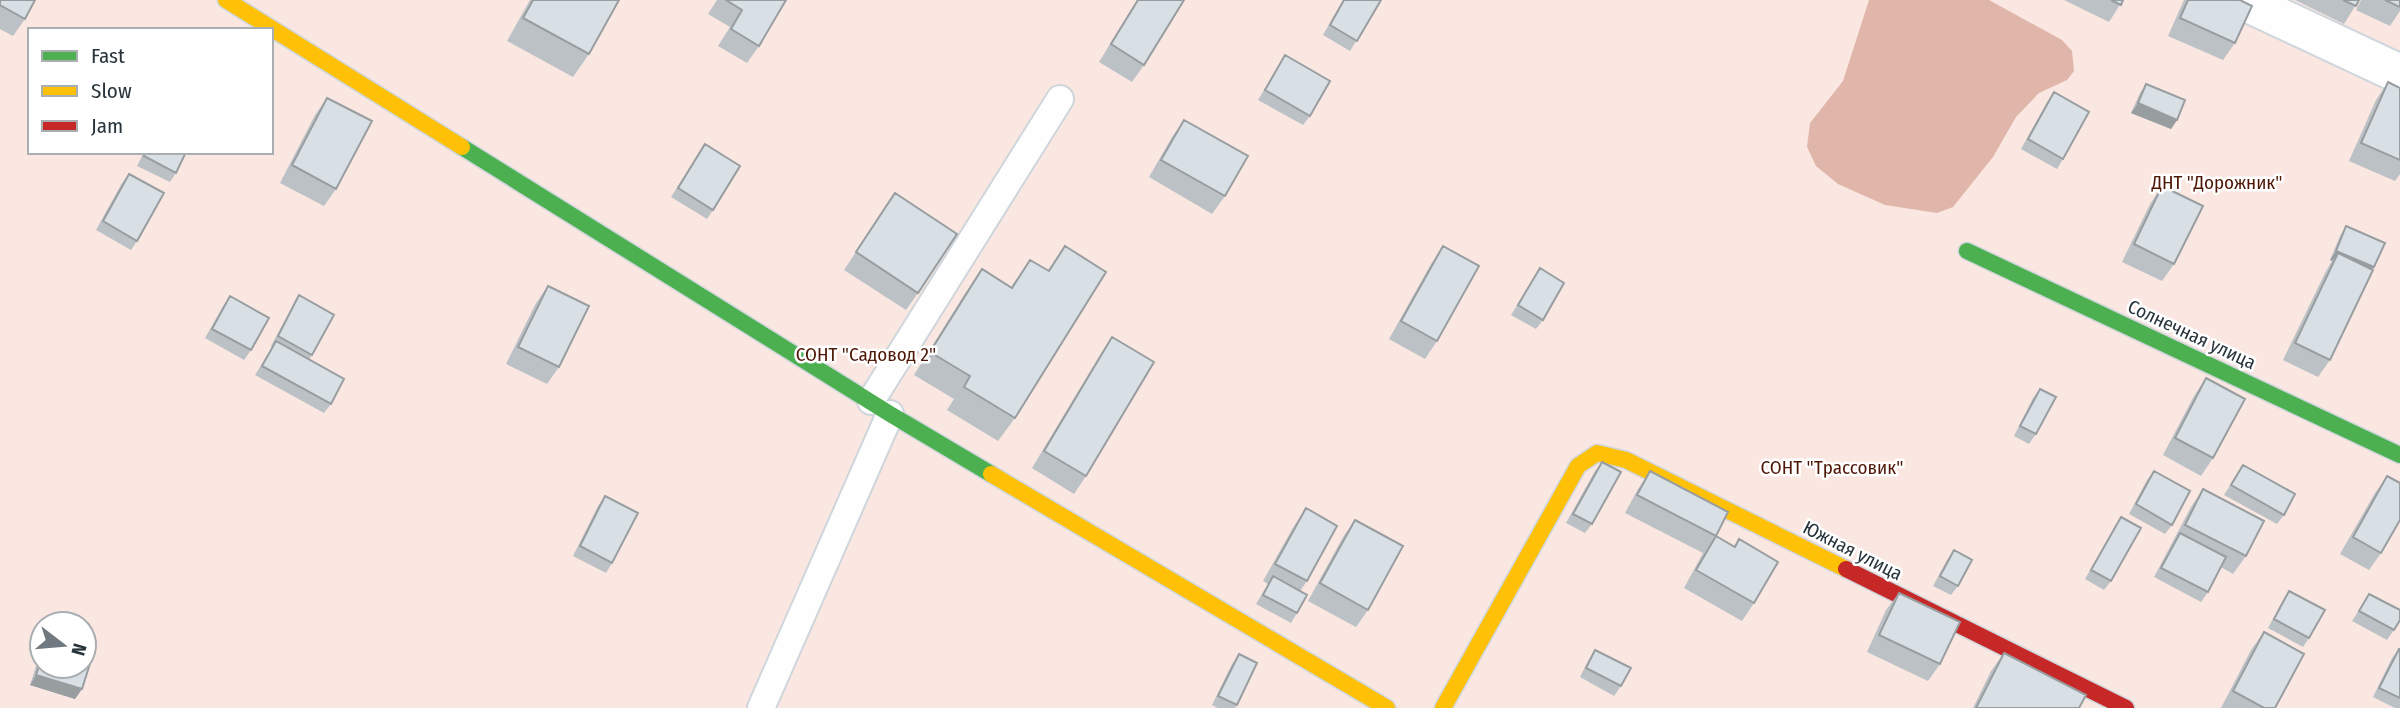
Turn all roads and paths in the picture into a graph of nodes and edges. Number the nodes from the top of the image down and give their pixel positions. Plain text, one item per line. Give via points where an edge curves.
1 (226, 0) edge
2 (2242, 0) edge
3 (271, 28) edge
4 (273, 29) edge
5 (2400, 74) edge
6 (1060, 99) dead end
7 (1967, 251) dead end
8 (880, 407) junction
9 (2400, 455) edge
10 (761, 708) edge
11 (1387, 708) edge
12 (1443, 708) edge
13 (2126, 708) edge

1 - 3 street
2 - 5 street
4 - 8 street
6 - 8 lane
7 - 9 street, Солнечная улица
8 - 10 lane
8 - 11 street
12 - 13 street, Южная улица via 1578,466 1597,453 1626,460

